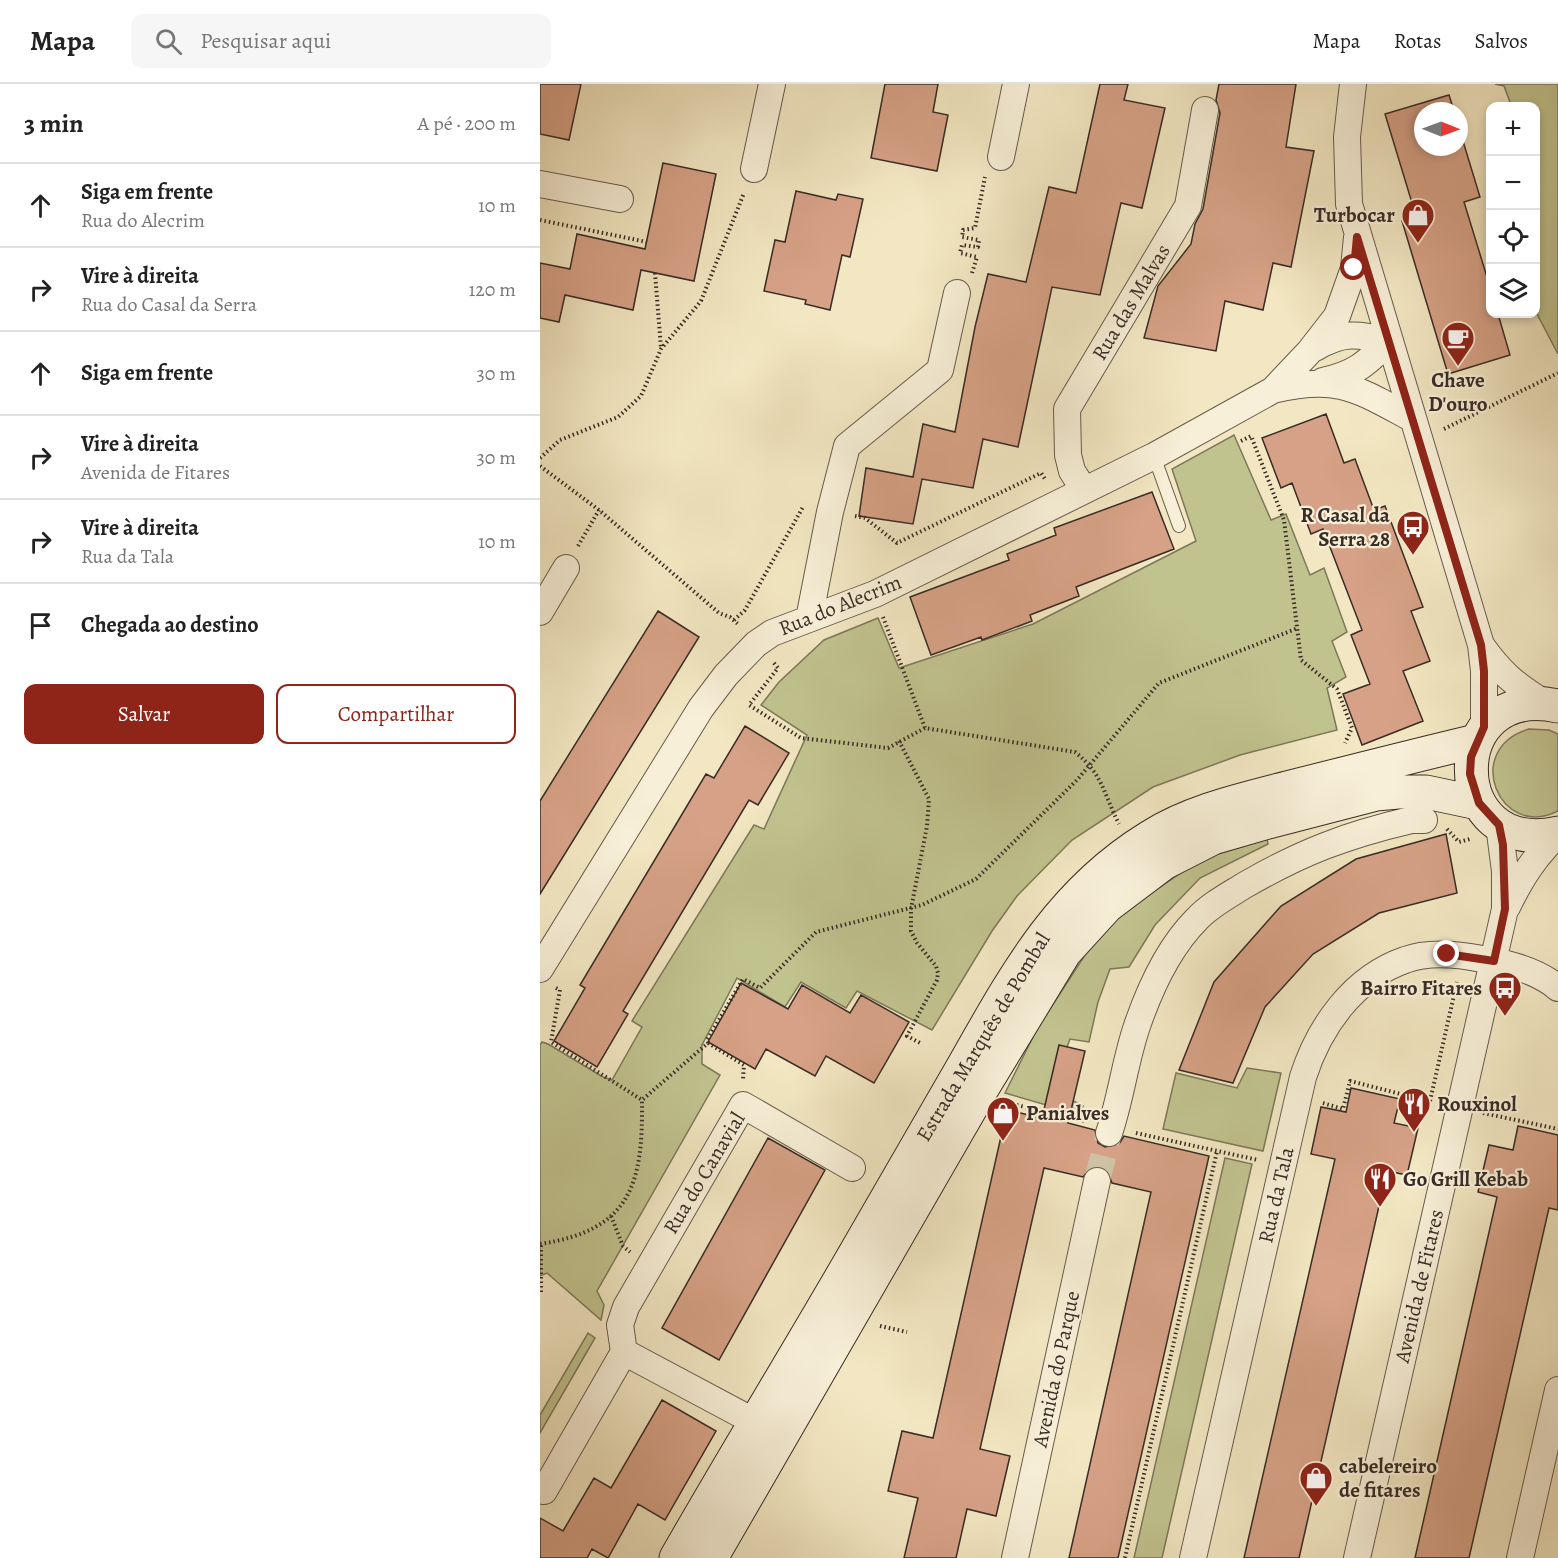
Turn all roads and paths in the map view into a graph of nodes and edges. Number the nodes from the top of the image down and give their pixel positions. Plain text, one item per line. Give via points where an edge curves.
1 (772, 84) edge
2 (1016, 84) edge
3 (1353, 84) edge
4 (1205, 110) dead end
5 (1001, 157) joint
6 (754, 169) joint
7 (540, 184) edge
8 (620, 199) dead end
9 (540, 220) edge
10 (1357, 237) junction
11 (647, 242) dead end
12 (655, 273) dead end
13 (957, 293) joint
14 (1389, 341) junction
15 (661, 349) junction
16 (1309, 352) junction
17 (1558, 373) edge
18 (1320, 382) junction
19 (1273, 390) junction
20 (1413, 419) junction
21 (1459, 419) dead end
22 (1251, 436) dead end
23 (1154, 456) junction
24 (540, 458) edge
25 (540, 466) edge
26 (1084, 489) junction
27 (1060, 501) junction
28 (599, 510) junction
29 (830, 512) junction
30 (865, 518) dead end
31 (1179, 526) dead end
32 (566, 568) joint
33 (875, 594) junction
34 (540, 612) edge
35 (809, 619) junction
36 (1298, 628) junction
37 (1481, 645) junction
38 (1550, 704) edge
39 (749, 705) dead end
40 (925, 728) junction
41 (1480, 734) junction
42 (899, 741) junction
43 (1090, 764) junction
44 (1347, 772) junction
45 (1424, 820) dead end
46 (1480, 825) junction
47 (1558, 833) edge
48 (1132, 850) junction
49 (911, 909) junction
50 (1505, 909) junction
51 (1462, 955) junction
52 (1494, 961) junction
53 (547, 978) edge
54 (1555, 986) edge
55 (708, 1043) junction
56 (922, 1044) dead end
57 (1350, 1082) dead end
58 (642, 1100) junction
59 (996, 1101) dead end
60 (1430, 1101) dead end
61 (743, 1105) junction
62 (1332, 1106) dead end
63 (1110, 1130) junction
64 (1194, 1146) dead end
65 (1217, 1151) dead end
66 (852, 1168) dead end
67 (1097, 1180) tunnel mouth
68 (611, 1216) junction
69 (541, 1244) edge
70 (649, 1267) junction
71 (541, 1292) edge
72 (624, 1352) junction
73 (1558, 1390) edge
74 (767, 1428) junction
75 (544, 1491) dead end
76 (676, 1558) edge
77 (711, 1558) edge
78 (1015, 1558) edge
79 (1125, 1558) edge
80 (1193, 1558) edge
81 (1357, 1558) edge
82 (1520, 1558) edge

1 - 6 street
2 - 5 street
3 - 10 street via 1347,137 1349,204
4 - 26 street, Rua das Malvas via 1188,206 1067,409 1068,455 1072,471
5 - 13 path via 986,167 975,228 963,230 962,237 979,240 978,247 962,245 960,253 977,257 971,277
6 - 15 path via 701,301
7 - 8 street
9 - 11 path
10 - 14 street
10 - 16 street, Rua do Alecrim via 1354,268 1337,316
12 - 15 path
13 - 29 street via 940,370 847,446
14 - 16 street, Rua do Alecrim via 1348,334
14 - 18 street, Rua do Alecrim via 1362,368
14 - 20 street
15 - 24 path via 640,396 618,417 560,440
16 - 19 street, Rua do Alecrim
17 - 21 path
18 - 19 street, Rua do Alecrim
18 - 20 street, Rua do Alecrim via 1369,396
19 - 23 street, Rua do Alecrim
20 - 37 street
22 - 36 path via 1284,520
23 - 26 street, Rua do Alecrim
23 - 31 lane
25 - 28 path
26 - 27 street, Rua do Alecrim
27 - 30 path via 1041,473 897,543
27 - 33 street, Rua do Alecrim
28 - 29 path via 719,613 732,618 745,610 802,507
28 - 32 path
29 - 35 street
32 - 34 street
33 - 35 street, Rua do Alecrim
33 - 40 path
35 - 53 street, Rua do Alecrim via 772,633 756,644 701,708
36 - 43 path via 1159,683
36 - 44 path via 1301,660 1337,688 1352,728 1341,752
37 - 38 street via 1498,670 1514,684
37 - 41 street via 1484,671
38 - 41 street via 1526,703 1510,708
39 - 42 path via 801,738 888,748
40 - 42 path
40 - 43 path via 1075,752
41 - 44 street, Estrada Marquês de Pombal
41 - 46 street via 1470,774
42 - 49 path via 929,799
43 - 48 path
43 - 49 path via 976,879
44 - 48 street, Estrada Marquês de Pombal via 1189,818
45 - 63 street via 1333,840 1284,862 1198,917 1176,943 1156,979 1137,1026
46 - 47 street, Estrada Marquês de Pombal via 1528,836
46 - 50 street, Avenida de Fitares via 1505,871
46 - 74 street, Estrada Marquês de Pombal via 1426,792 1376,794 1213,838 1164,863 1107,906 1059,962
47 - 50 street, Avenida de Fitares via 1525,870
48 - 74 street, Estrada Marquês de Pombal via 1067,905 1034,946 828,1301
49 - 55 path via 816,932 760,988 743,979
49 - 56 path via 911,931 938,973 908,1036
50 - 52 street, Avenida de Fitares
51 - 52 street, Rua da Tala
51 - 60 path
51 - 80 street, Rua da Tala via 1406,959 1383,970 1346,1001 1324,1026 1312,1048
52 - 54 street, Rua da Tala via 1523,969
52 - 81 street, Avenida de Fitares
53 - 58 path via 560,990 551,1042
55 - 58 path
55 - 61 path via 744,1065
57 - 62 path via 1343,1109
58 - 68 path via 642,1142 635,1179 624,1203
59 - 63 path
61 - 66 street, Rua do Canavial
61 - 70 street, Rua do Canavial
63 - 64 path
65 - 79 path
67 - 78 street, Avenida do Parque
68 - 69 path via 576,1237
68 - 70 path via 622,1246
69 - 71 path
70 - 72 street, Rua do Canavial via 620,1325
72 - 74 street
72 - 75 street
73 - 82 street
74 - 76 street, Estrada Marquês de Pombal
74 - 77 street, Estrada Marquês de Pombal

